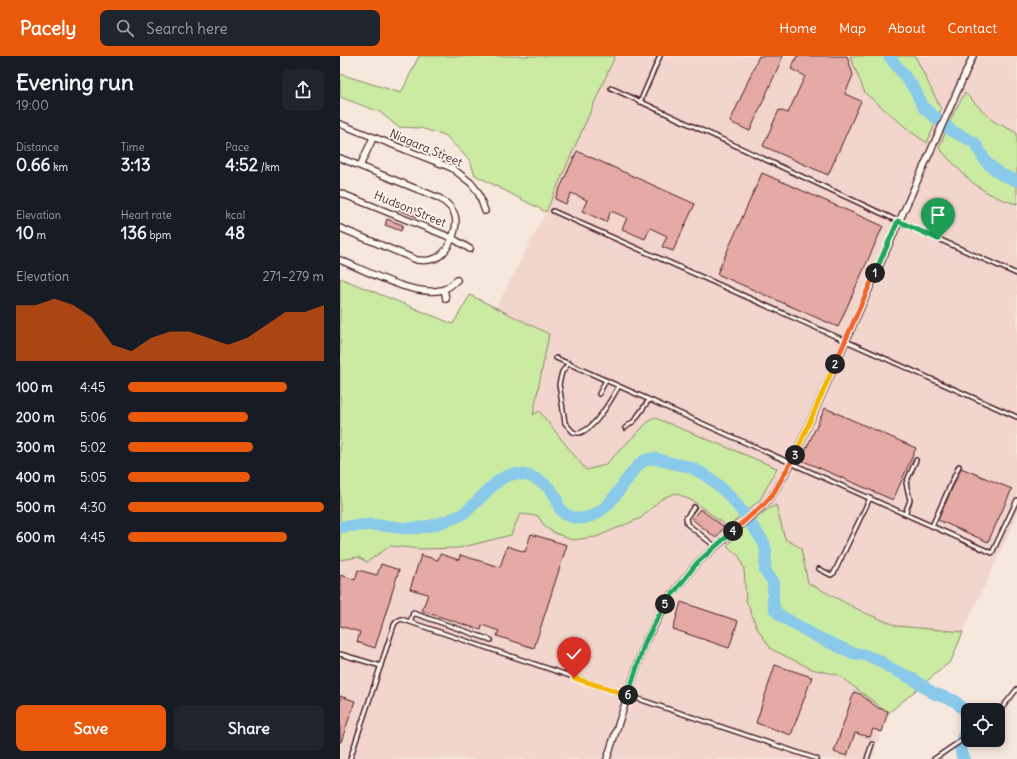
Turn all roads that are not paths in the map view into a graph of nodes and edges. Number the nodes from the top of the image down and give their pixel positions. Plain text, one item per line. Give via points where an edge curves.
1 (660, 56) edge
2 (973, 56) edge
3 (611, 88) dead end
4 (640, 102) junction
5 (340, 124) edge
6 (373, 138) junction
7 (440, 155) dead end
8 (340, 158) edge
9 (437, 162) junction
10 (360, 166) junction
11 (340, 193) edge
12 (553, 211) dead end
13 (485, 212) dead end
14 (898, 221) junction
15 (340, 228) edge
16 (452, 238) junction
17 (470, 249) dead end
18 (340, 260) edge
19 (1017, 274) edge
20 (457, 280) dead end
21 (444, 290) junction
22 (446, 299) dead end
23 (845, 341) junction
24 (556, 358) dead end
25 (569, 363) junction
26 (606, 380) junction
27 (619, 386) junction
28 (599, 394) dead end
29 (649, 400) junction
30 (1017, 417) edge
31 (625, 428) dead end
32 (916, 460) dead end
33 (791, 464) junction
34 (959, 466) dead end
35 (870, 498) junction
36 (1017, 500) edge
37 (694, 507) dead end
38 (905, 514) junction
39 (932, 526) junction
40 (716, 547) junction
41 (819, 569) dead end
42 (410, 622) junction
43 (491, 640) dead end
44 (340, 654) edge
45 (381, 666) junction
46 (1017, 689) edge
47 (628, 696) junction
48 (1005, 704) edge
49 (961, 741) edge
50 (872, 744) dead end
51 (350, 759) edge
52 (608, 759) edge
53 (817, 759) edge
54 (867, 759) edge
55 (934, 759) edge

1 - 4 lane
2 - 14 street
3 - 4 lane
4 - 14 lane
5 - 6 street, Niagara Street
6 - 9 street, Niagara Street
6 - 10 street
7 - 9 street
8 - 10 street
9 - 13 street, Niagara Street via 452,168 471,182 478,192
10 - 16 street via 444,201 455,214 457,222
11 - 16 street, Hudson Street
12 - 23 lane
14 - 19 lane
14 - 23 street
15 - 16 street via 417,260 426,261 434,260 441,255
16 - 17 street, Hudson Street
18 - 21 street via 407,287 431,291
20 - 21 street
21 - 22 street
23 - 30 lane
23 - 33 street
24 - 25 lane
25 - 26 lane
25 - 27 lane via 562,372 559,384 565,423 573,432 582,432 588,428
26 - 27 lane
26 - 28 lane
27 - 29 lane
29 - 31 lane via 634,421
29 - 33 lane
32 - 38 lane via 906,483 910,500
33 - 35 lane
33 - 40 street via 764,504
34 - 39 lane
35 - 38 lane
35 - 41 lane via 834,574
36 - 39 lane via 992,553
37 - 40 lane via 686,518 687,524
38 - 39 lane
40 - 47 street via 683,579 658,616 645,642
42 - 43 lane via 413,613
42 - 45 lane via 401,619 396,622
42 - 47 lane
44 - 45 lane
45 - 51 lane
46 - 48 lane
47 - 52 street
47 - 53 lane
49 - 55 lane
50 - 54 lane

